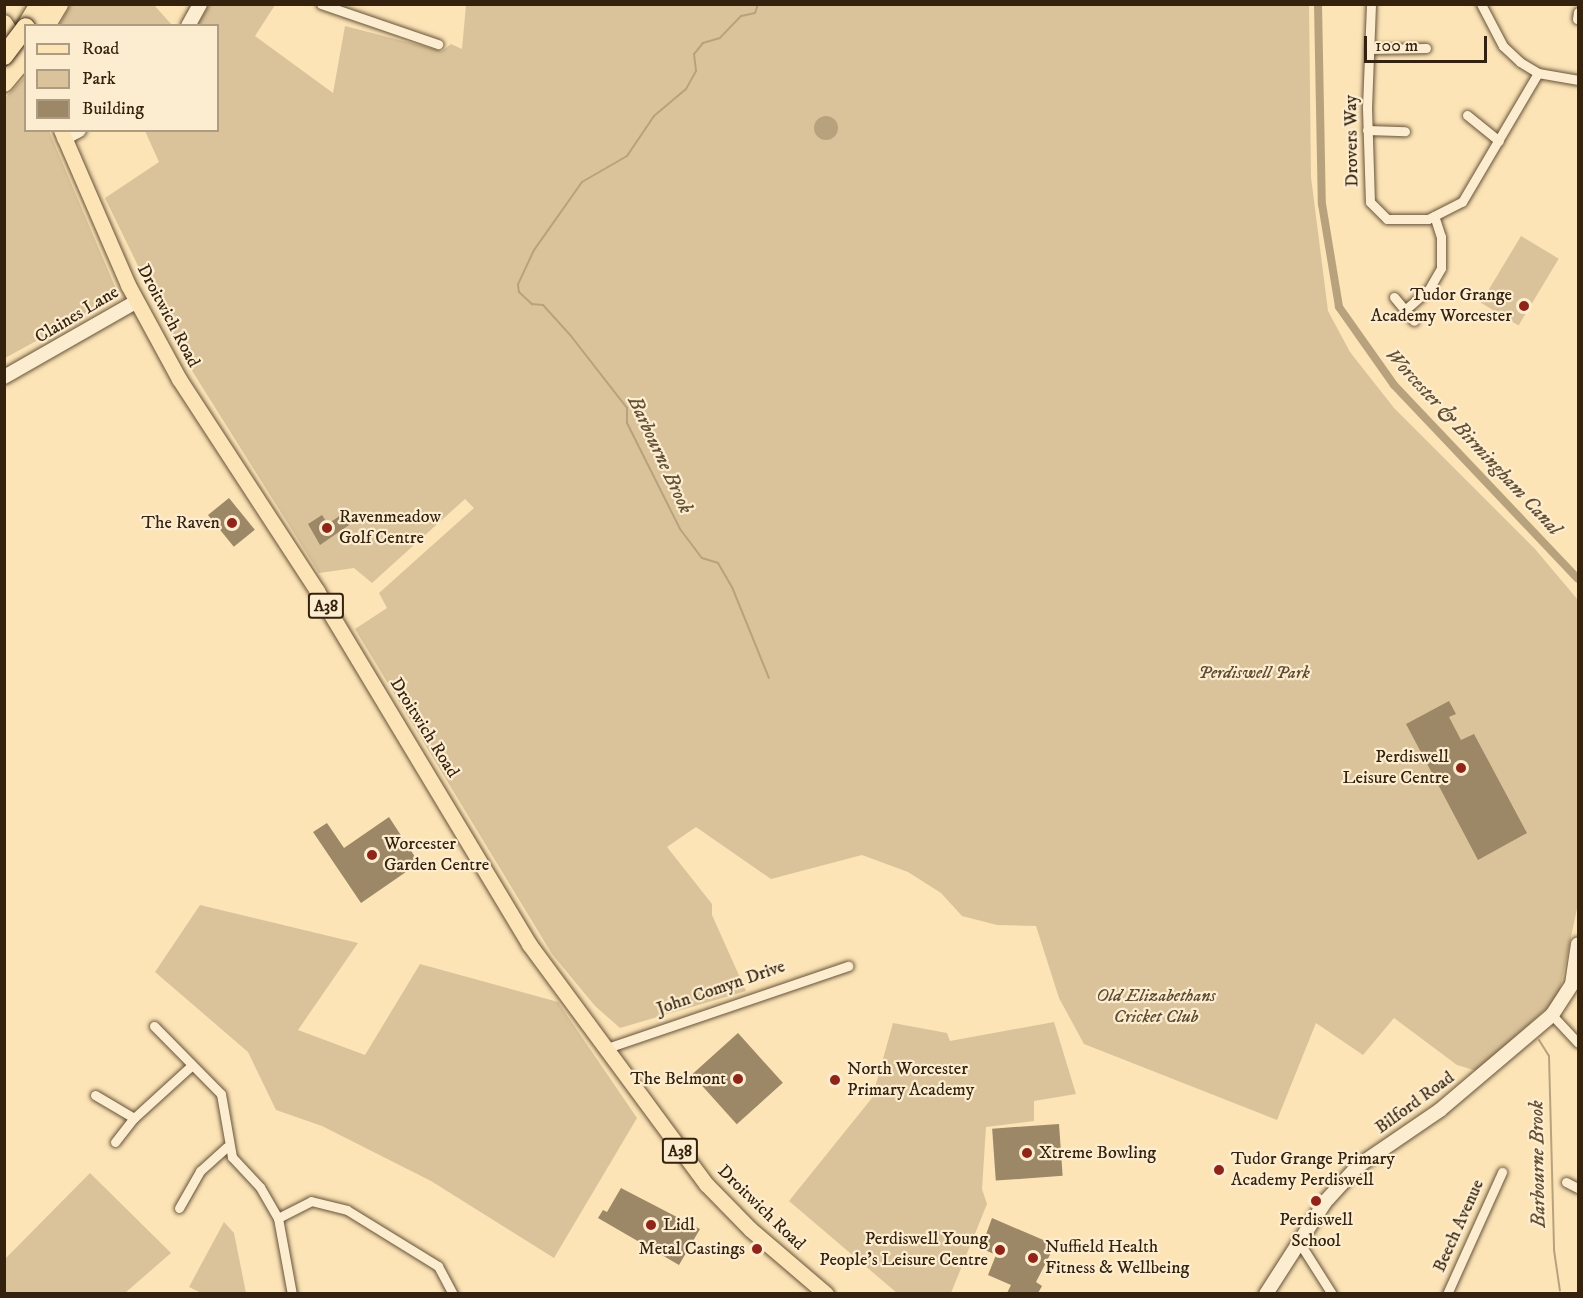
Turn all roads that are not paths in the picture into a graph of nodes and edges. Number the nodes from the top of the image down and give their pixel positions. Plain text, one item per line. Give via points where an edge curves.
1 (39, 4) edge
2 (59, 4) edge
3 (200, 4) edge
4 (321, 4) edge
5 (1371, 4) edge
6 (1481, 4) edge
7 (4, 22) edge
8 (27, 24) edge
9 (47, 24) edge
10 (189, 24) edge
11 (24, 29) edge
12 (438, 44) dead end
13 (1426, 48) dead end
14 (1369, 49) junction
15 (24, 53) edge
16 (4, 56) edge
17 (24, 58) edge
18 (1538, 73) junction
19 (1578, 80) edge
20 (4, 82) edge
21 (1467, 115) dead end
22 (1367, 130) junction
23 (1405, 130) dead end
24 (63, 134) edge
25 (1499, 141) junction
26 (1434, 216) junction
27 (1394, 297) dead end
28 (137, 301) junction
29 (1406, 309) junction
30 (1414, 321) dead end
31 (4, 377) edge
32 (1578, 944) edge
33 (848, 966) dead end
34 (1552, 1014) junction
35 (153, 1026) dead end
36 (1578, 1043) edge
37 (607, 1047) junction
38 (191, 1066) junction
39 (95, 1095) dead end
40 (134, 1118) junction
41 (115, 1142) dead end
42 (227, 1147) junction
43 (1502, 1172) dead end
44 (1566, 1182) dead end
45 (1578, 1188) edge
46 (175, 1195) dead end
47 (278, 1218) junction
48 (1299, 1242) junction
49 (292, 1293) edge
50 (453, 1293) edge
51 (826, 1293) edge
52 (1266, 1293) edge
53 (1332, 1293) edge
54 (1448, 1293) edge

1 - 8 highway
2 - 9 highway
3 - 10 main road
4 - 12 street
5 - 14 street, Drovers Way
6 - 18 street via 1503,46
7 - 15 main road
11 - 16 highway, bridge
13 - 14 street
14 - 22 street, Drovers Way
17 - 20 highway
18 - 19 street
18 - 25 street, Drovers Way
21 - 25 street
22 - 23 street
22 - 26 street, Drovers Way via 1370,202 1378,212 1398,222
24 - 28 main road, Droitwich Road / A38
25 - 26 street, Drovers Way via 1469,195
26 - 29 street via 1441,237 1441,268 1429,289
27 - 29 street
28 - 31 main road, Claines Lane
28 - 37 main road, Droitwich Road / A38 via 179,378 326,606 529,944
29 - 30 street
32 - 34 main road, Bilford Road via 1572,984
33 - 37 street, John Comyn Drive
34 - 36 street
34 - 48 main road, Bilford Road via 1440,1110 1358,1166 1325,1202
35 - 38 street
37 - 51 main road, Droitwich Road / A38 via 706,1185 750,1229
38 - 40 street
38 - 42 street via 221,1094
39 - 40 street
40 - 41 street
42 - 46 street via 200,1170 182,1205
42 - 47 street
43 - 54 street, Beech Avenue
44 - 45 street
47 - 49 street
47 - 50 street via 311,1201 347,1210 438,1266
48 - 52 main road, Bilford Road
48 - 53 street

